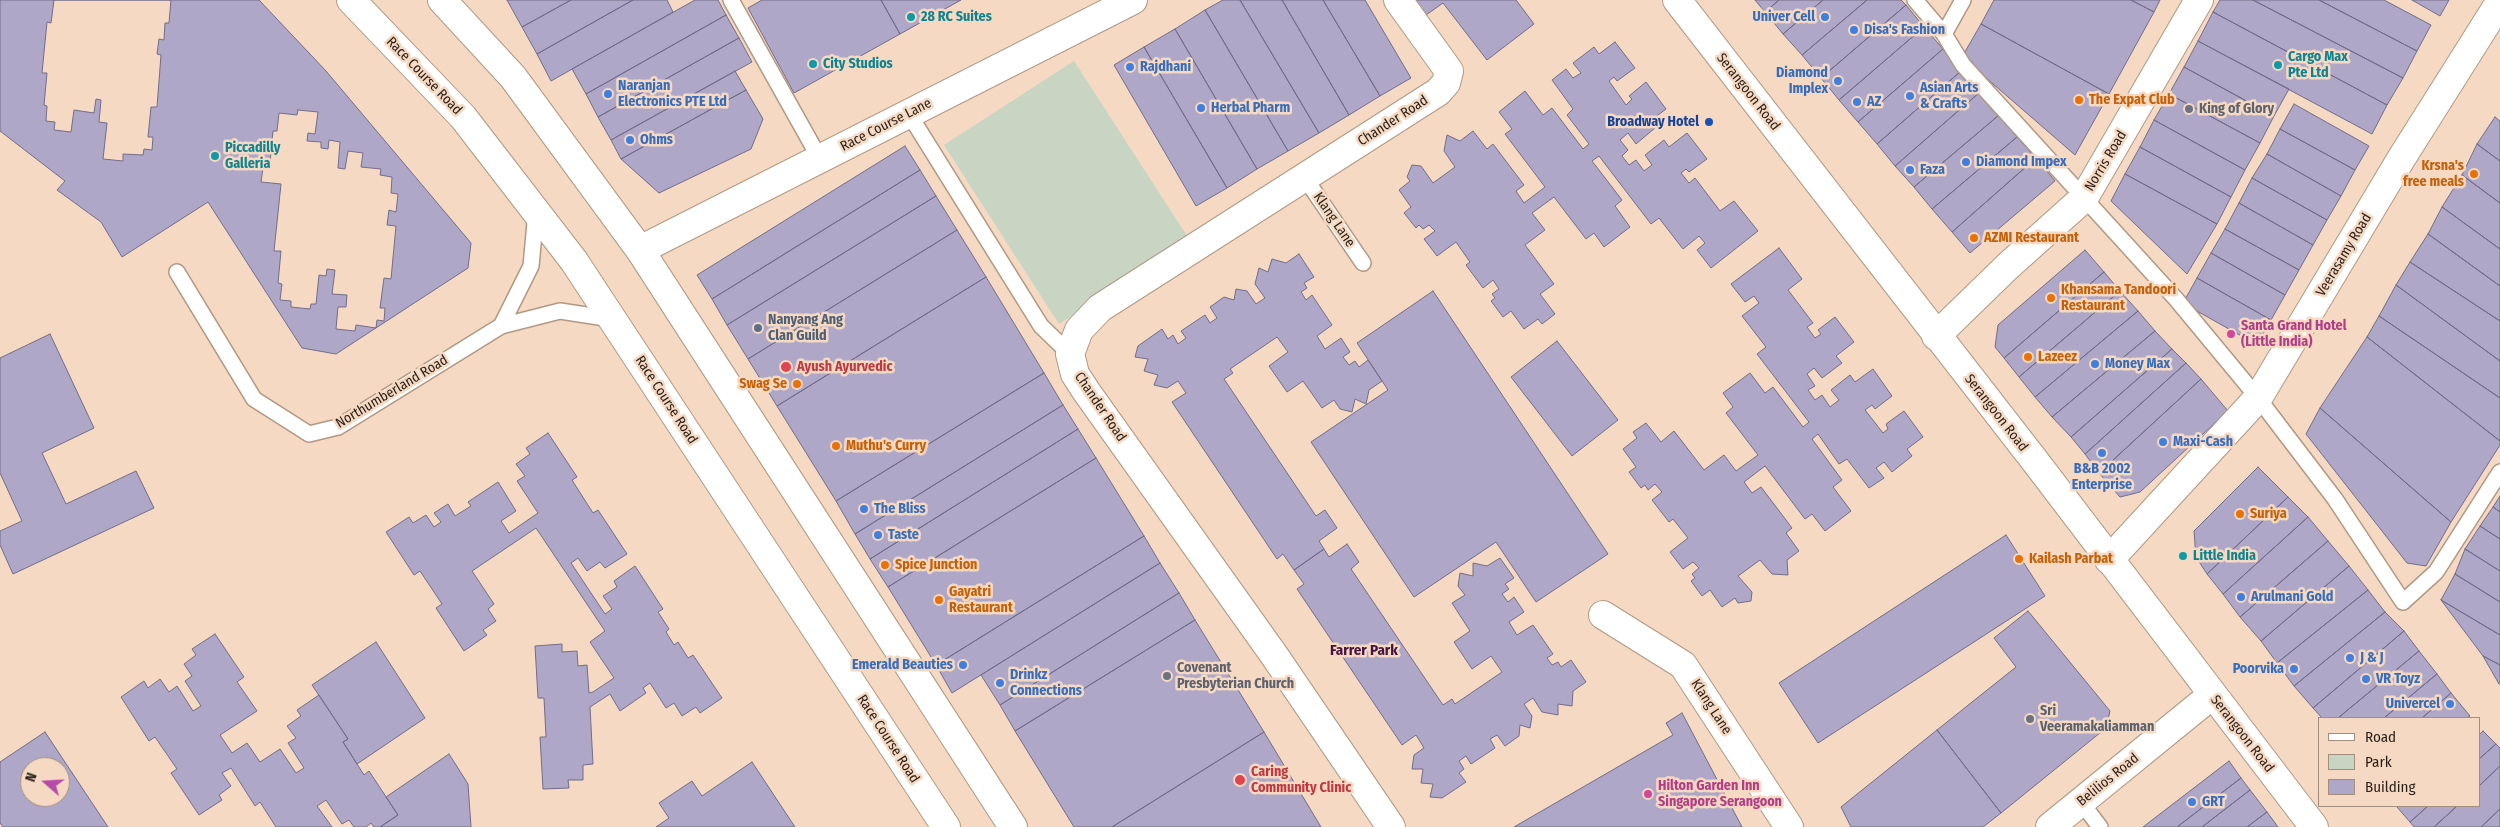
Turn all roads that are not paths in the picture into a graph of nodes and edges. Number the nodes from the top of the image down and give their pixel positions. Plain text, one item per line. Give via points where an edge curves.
1 (351, 0) edge
2 (442, 0) edge
3 (731, 0) edge
4 (1398, 0) edge
5 (1677, 0) edge
6 (1915, 0) edge
7 (1963, 0) edge
8 (2199, 0) edge
9 (1125, 2) edge
10 (2500, 2) edge
11 (1944, 34) junction
12 (909, 114) junction
13 (820, 159) junction
14 (1305, 178) junction
15 (2084, 198) junction
16 (536, 211) junction
17 (640, 250) junction
18 (1363, 263) dead end
19 (178, 272) dead end
20 (612, 319) junction
21 (501, 326) junction
22 (1936, 336) junction
23 (1070, 354) junction
24 (2258, 398) junction
25 (2500, 472) edge
26 (2109, 560) junction
27 (1604, 616) dead end
28 (2212, 695) junction
29 (2081, 802) junction
30 (946, 827) edge
31 (1013, 827) edge
32 (1391, 827) edge
33 (1789, 827) edge
34 (2050, 827) edge
35 (2100, 827) edge
36 (2314, 827) edge

1 - 16 street, Race Course Road via 463,117
2 - 17 street via 513,77
3 - 13 lane
4 - 14 street, Chander Road via 1449,70 1446,83 1438,92
5 - 22 street, Serangoon Road
6 - 11 lane
7 - 11 lane
8 - 15 street, Norris Road
9 - 12 street, Race Course Lane
10 - 24 street, Veerasamy Road via 2401,158
11 - 15 lane via 1963,65
12 - 13 street, Race Course Lane
12 - 23 lane via 1041,326
13 - 17 street, Race Course Lane
14 - 18 lane, Klang Lane
14 - 23 street, Chander Road via 1100,308 1079,330
15 - 22 street, Norris Road
15 - 24 lane via 2176,299
16 - 20 street, Race Course Road
16 - 21 lane via 531,266
17 - 31 street
19 - 21 lane, Northumberland Road via 254,399 309,434 338,427
20 - 21 lane via 560,311
20 - 30 street, Race Course Road
22 - 26 street, Serangoon Road
23 - 32 street, Chander Road via 1075,374 1086,391 1274,655
24 - 25 lane via 2335,499 2403,602 2436,572
24 - 26 street, Veerasamy Road
26 - 28 street, Serangoon Road
27 - 33 street, Klang Lane via 1683,664
28 - 29 street, Belilios Road
28 - 36 street, Serangoon Road
29 - 34 street, Belilios Road
29 - 35 lane

